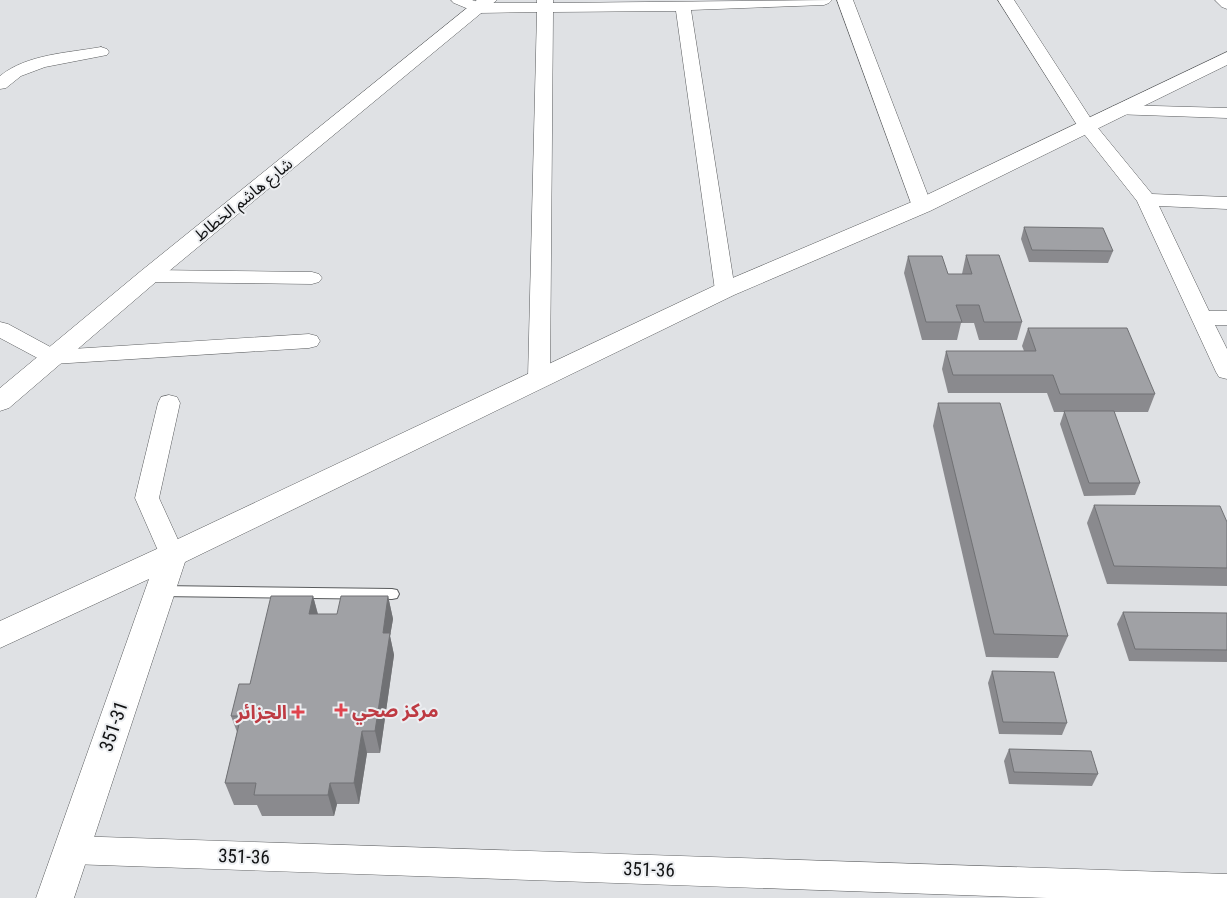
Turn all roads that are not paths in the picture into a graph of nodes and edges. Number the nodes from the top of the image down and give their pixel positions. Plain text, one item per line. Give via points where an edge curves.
1 (824, 0) edge
2 (845, 0) edge
3 (1006, 0) edge
4 (1223, 0) edge
5 (475, 3) edge
6 (545, 3) edge
7 (683, 3) edge
8 (1227, 4) edge
9 (101, 52) dead end
10 (1227, 58) edge
11 (0, 84) edge
12 (1119, 110) junction
13 (1227, 113) edge
14 (1086, 125) junction
15 (1146, 200) junction
16 (1227, 203) edge
17 (922, 206) junction
18 (149, 276) junction
19 (312, 278) dead end
20 (725, 290) junction
21 (1201, 318) junction
22 (1227, 318) edge
23 (0, 329) edge
24 (309, 341) dead end
25 (53, 357) junction
26 (1227, 372) edge
27 (539, 378) junction
28 (0, 402) edge
29 (169, 403) dead end
30 (172, 555) junction
31 (160, 590) junction
32 (392, 594) dead end
33 (0, 635) edge
34 (71, 850) junction
35 (1227, 889) edge
36 (55, 898) edge

1 - 7 street
2 - 17 street
3 - 14 street
4 - 8 street
5 - 6 street
5 - 18 street, شارع هاشم الخطاط
6 - 7 street
6 - 27 street
7 - 20 street
9 - 11 street via 41,63 15,72
10 - 12 street
12 - 13 street
12 - 14 street
14 - 15 street
14 - 17 street
15 - 16 street
15 - 21 street
17 - 20 street
18 - 19 street
18 - 25 street, شارع هاشم الخطاط
20 - 27 street
21 - 22 street
21 - 26 street
23 - 25 street
24 - 25 street
25 - 28 street, شارع هاشم الخطاط
27 - 30 street
29 - 30 street via 147,498
30 - 31 street, 351-31
30 - 33 street
31 - 32 lane
31 - 34 street, 351-31
34 - 35 street, 351-36
34 - 36 street, 351-31

